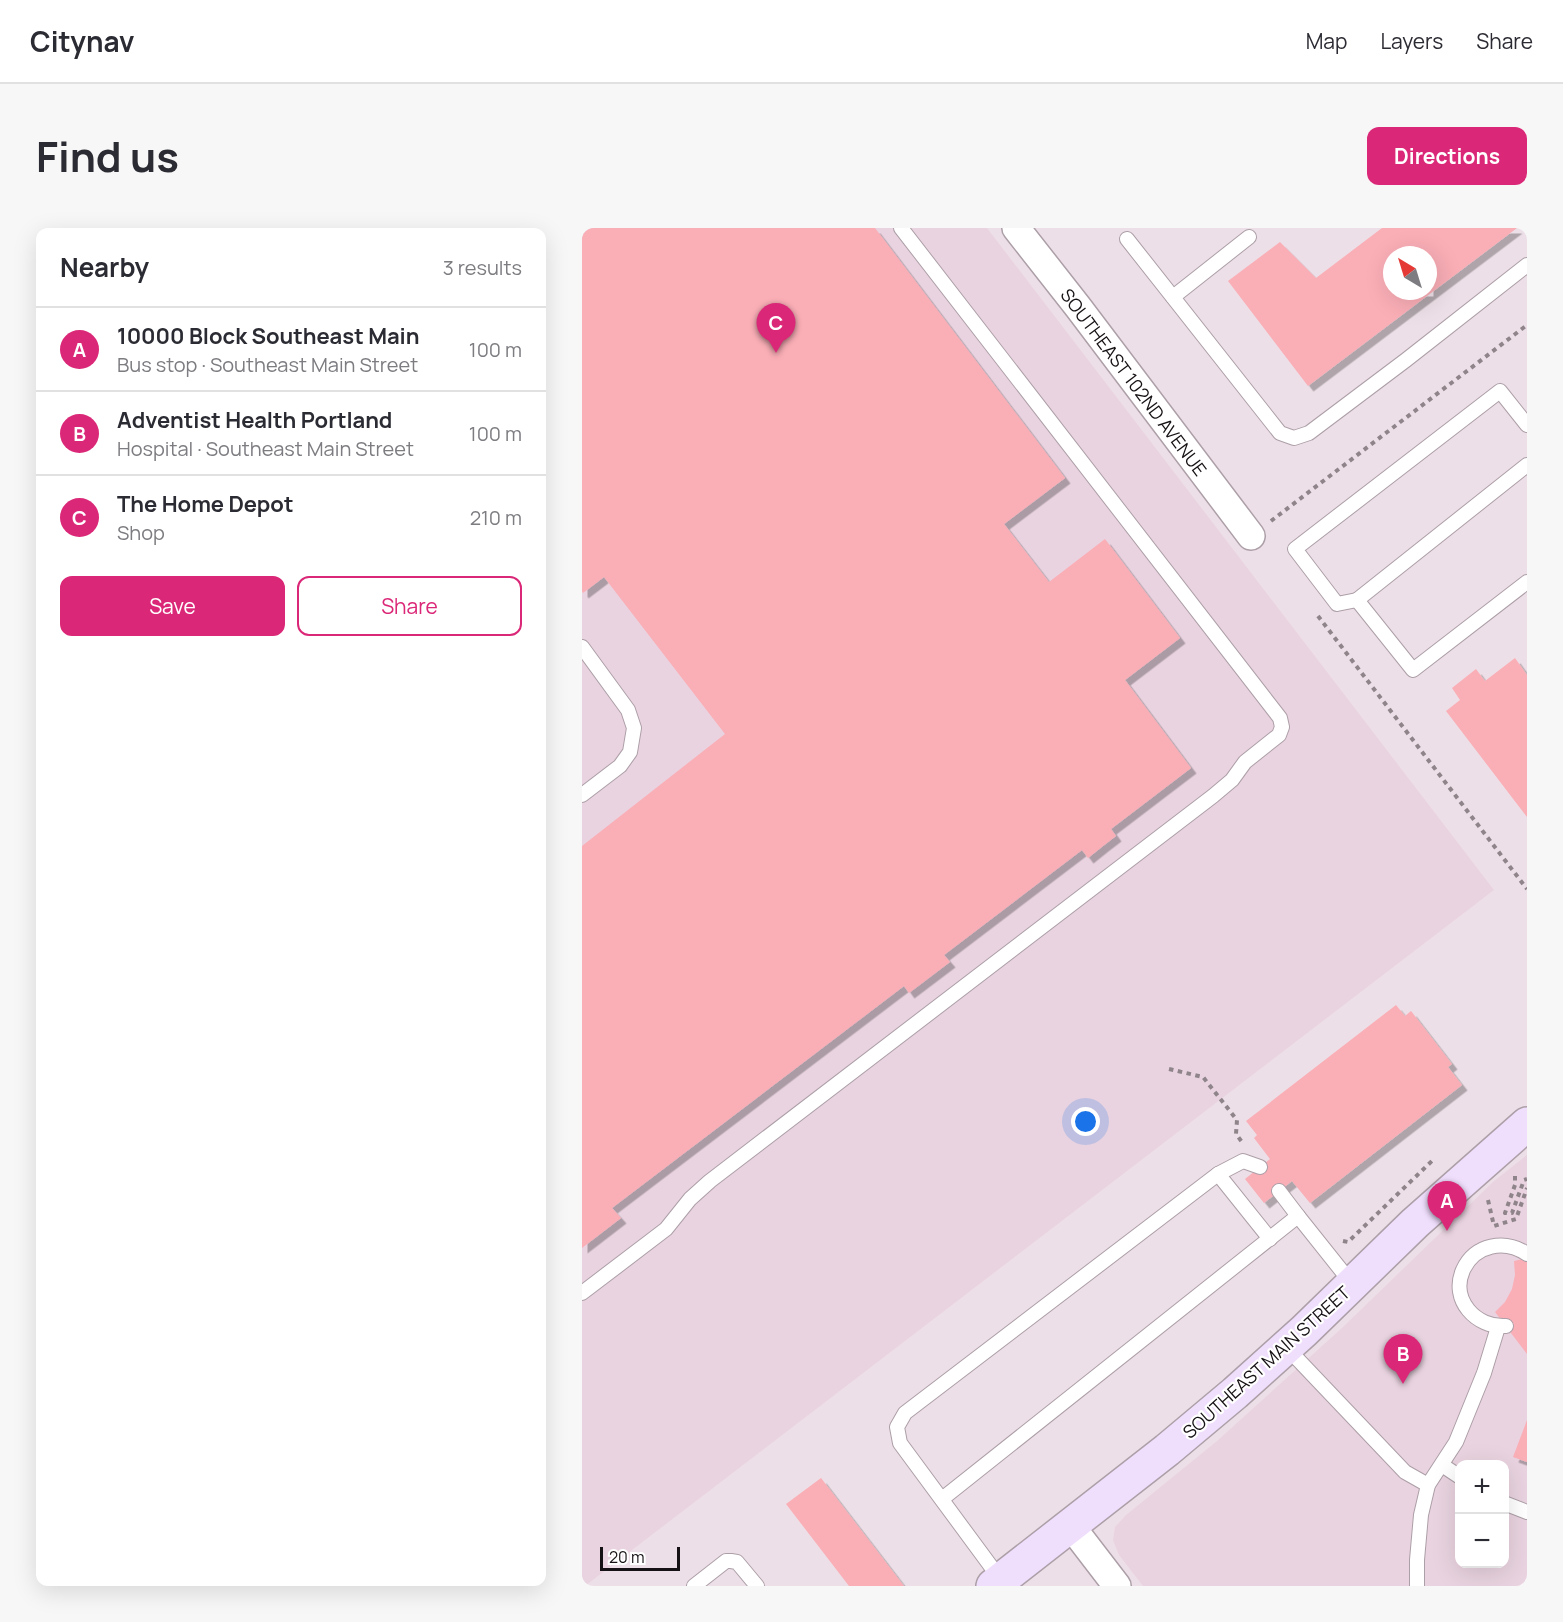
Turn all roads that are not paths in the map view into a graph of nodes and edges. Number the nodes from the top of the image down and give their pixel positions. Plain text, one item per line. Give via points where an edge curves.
1 (901, 228) edge
2 (1016, 228) edge
3 (1249, 237) dead end
4 (1127, 239) dead end
5 (1527, 265) edge
6 (1173, 297) junction
7 (1527, 425) edge
8 (1527, 465) edge
9 (1251, 536) road end
10 (1527, 582) edge
11 (1357, 600) junction
12 (582, 647) edge
13 (582, 795) edge
14 (1527, 1124) edge
15 (1260, 1167) dead end
16 (1218, 1174) junction
17 (1279, 1191) dead end
18 (1298, 1216) junction
19 (1270, 1239) junction
20 (1527, 1252) edge
21 (1353, 1285) junction
22 (582, 1293) edge
23 (1287, 1348) junction
24 (1442, 1465) junction
25 (1455, 1474) edge
26 (1428, 1485) junction
27 (942, 1499) junction
28 (1509, 1505) edge
29 (1527, 1512) edge
30 (1071, 1526) junction
31 (997, 1583) edge
32 (694, 1586) edge
33 (757, 1586) edge
34 (1117, 1586) edge
35 (1417, 1586) edge

1 - 22 lane via 1280,718 1282,727 1279,735 1245,762 1213,796 710,1181 666,1229
2 - 9 street, SOUTHEAST 102ND AVENUE
3 - 6 lane
4 - 6 lane
5 - 6 lane via 1309,433 1294,438 1280,433
7 - 11 lane via 1500,391 1296,549 1337,604
8 - 11 lane
10 - 11 lane via 1413,670
12 - 13 lane via 628,710 634,728 630,752 620,766
14 - 21 street, SOUTHEAST MAIN STREET via 1415,1223
15 - 16 lane via 1243,1161
16 - 19 lane
16 - 27 lane via 904,1413 897,1428 900,1443
17 - 18 lane
18 - 19 lane
18 - 21 lane
19 - 27 lane
20 - 24 lane via 1499,1244 1484,1248 1463,1270 1462,1300 1470,1313 1488,1325 1502,1326 1456,1442
21 - 23 street, SOUTHEAST MAIN STREET
23 - 26 lane via 1405,1472
23 - 30 street, SOUTHEAST MAIN STREET
24 - 25 lane
24 - 26 lane
26 - 35 lane via 1421,1515
27 - 31 lane
28 - 29 lane
30 - 31 street, SOUTHEAST MAIN STREET
30 - 34 street
32 - 33 lane via 726,1561 736,1562

